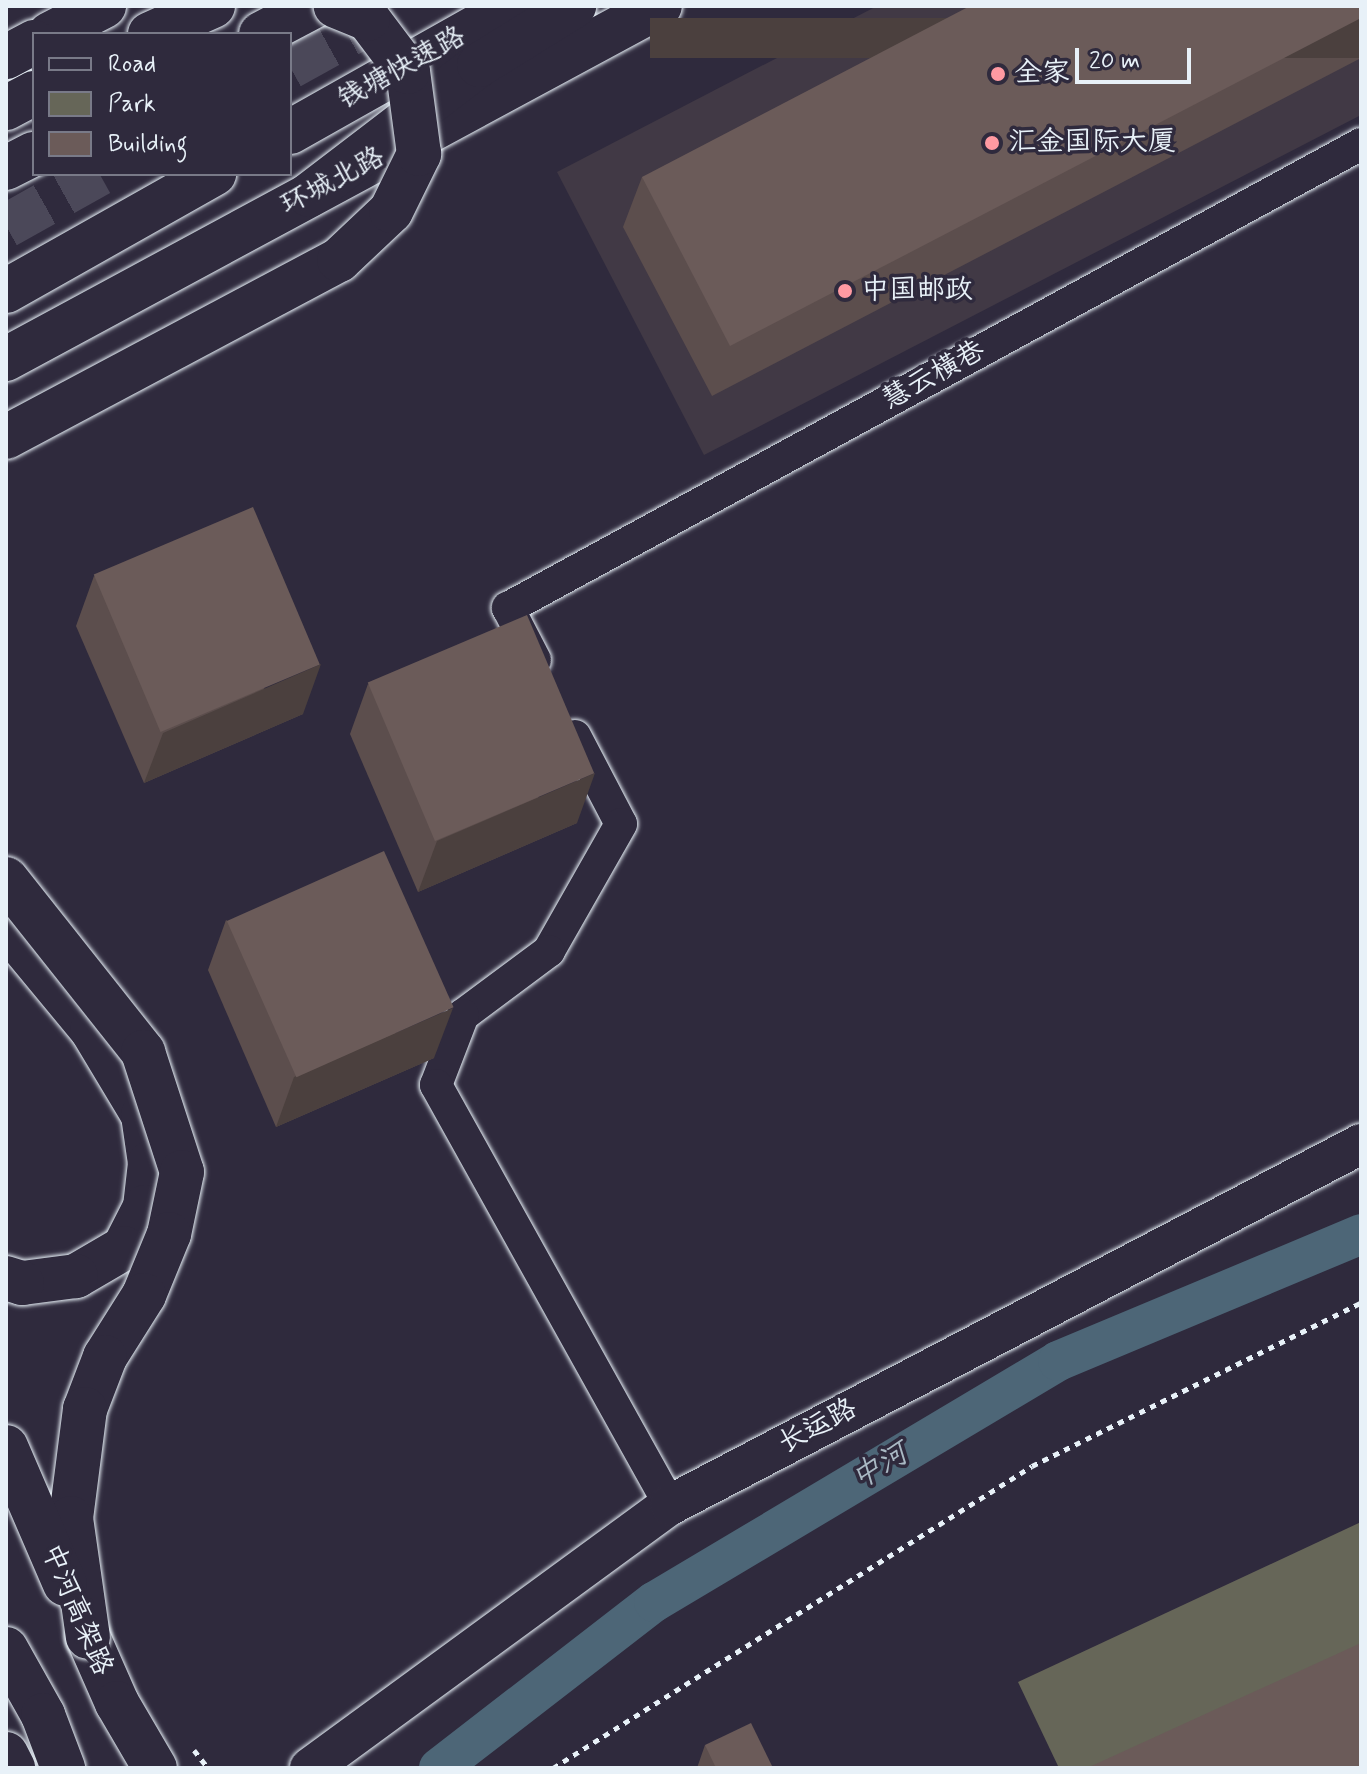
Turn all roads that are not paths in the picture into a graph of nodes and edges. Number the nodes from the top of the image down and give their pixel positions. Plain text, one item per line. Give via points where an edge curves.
1 (104, 6) edge
2 (213, 6) edge
3 (314, 6) edge
4 (336, 6) edge
5 (514, 6) edge
6 (574, 6) edge
7 (660, 6) edge
8 (54, 32) edge
9 (154, 32) edge
10 (265, 32) edge
11 (32, 43) edge
12 (6, 57) edge
13 (32, 94) edge
14 (6, 108) edge
15 (292, 131) edge
16 (1361, 144) edge
17 (32, 155) edge
18 (6, 168) edge
19 (210, 176) edge
20 (309, 195) junction
21 (6, 291) edge
22 (6, 359) edge
23 (6, 437) edge
24 (6, 879) edge
25 (6, 926) edge
26 (1361, 1144) edge
27 (6, 1278) edge
28 (6, 1447) edge
29 (670, 1505) junction
30 (88, 1637) junction
31 (6, 1649) edge
32 (117, 1703) junction
33 (43, 1715) junction
34 (6, 1754) edge
35 (13, 1768) edge
36 (63, 1768) edge
37 (69, 1768) edge
38 (137, 1768) edge
39 (155, 1768) edge
40 (310, 1768) edge

1 - 8 main road
2 - 9 main road
3 - 10 main road
4 - 23 main road, bridge via 368,19 408,72 419,154 391,211 339,260
5 - 15 main road, 钱塘快速路
6 - 20 main road via 479,65
7 - 20 main road, 环城北路
11 - 12 main road
13 - 14 main road
16 - 29 street, 慧云横巷 via 508,608 621,824 549,951 463,1015 436,1085
17 - 18 main road
19 - 21 main road
20 - 22 main road, 环城北路
24 - 30 main road, bridge via 143,1052 182,1172 169,1234 144,1295 105,1357 85,1409 71,1518
25 - 27 main road via 92,1030 143,1115 150,1163 145,1207 124,1248 76,1276 22,1283
26 - 29 street, 长运路
28 - 30 main road, 中河高架路, bridge
29 - 40 street, 长运路
30 - 32 main road, 中河高架路
31 - 33 main road
32 - 38 main road
32 - 39 main road, 中河高架路
33 - 36 main road
33 - 37 main road
34 - 35 main road

